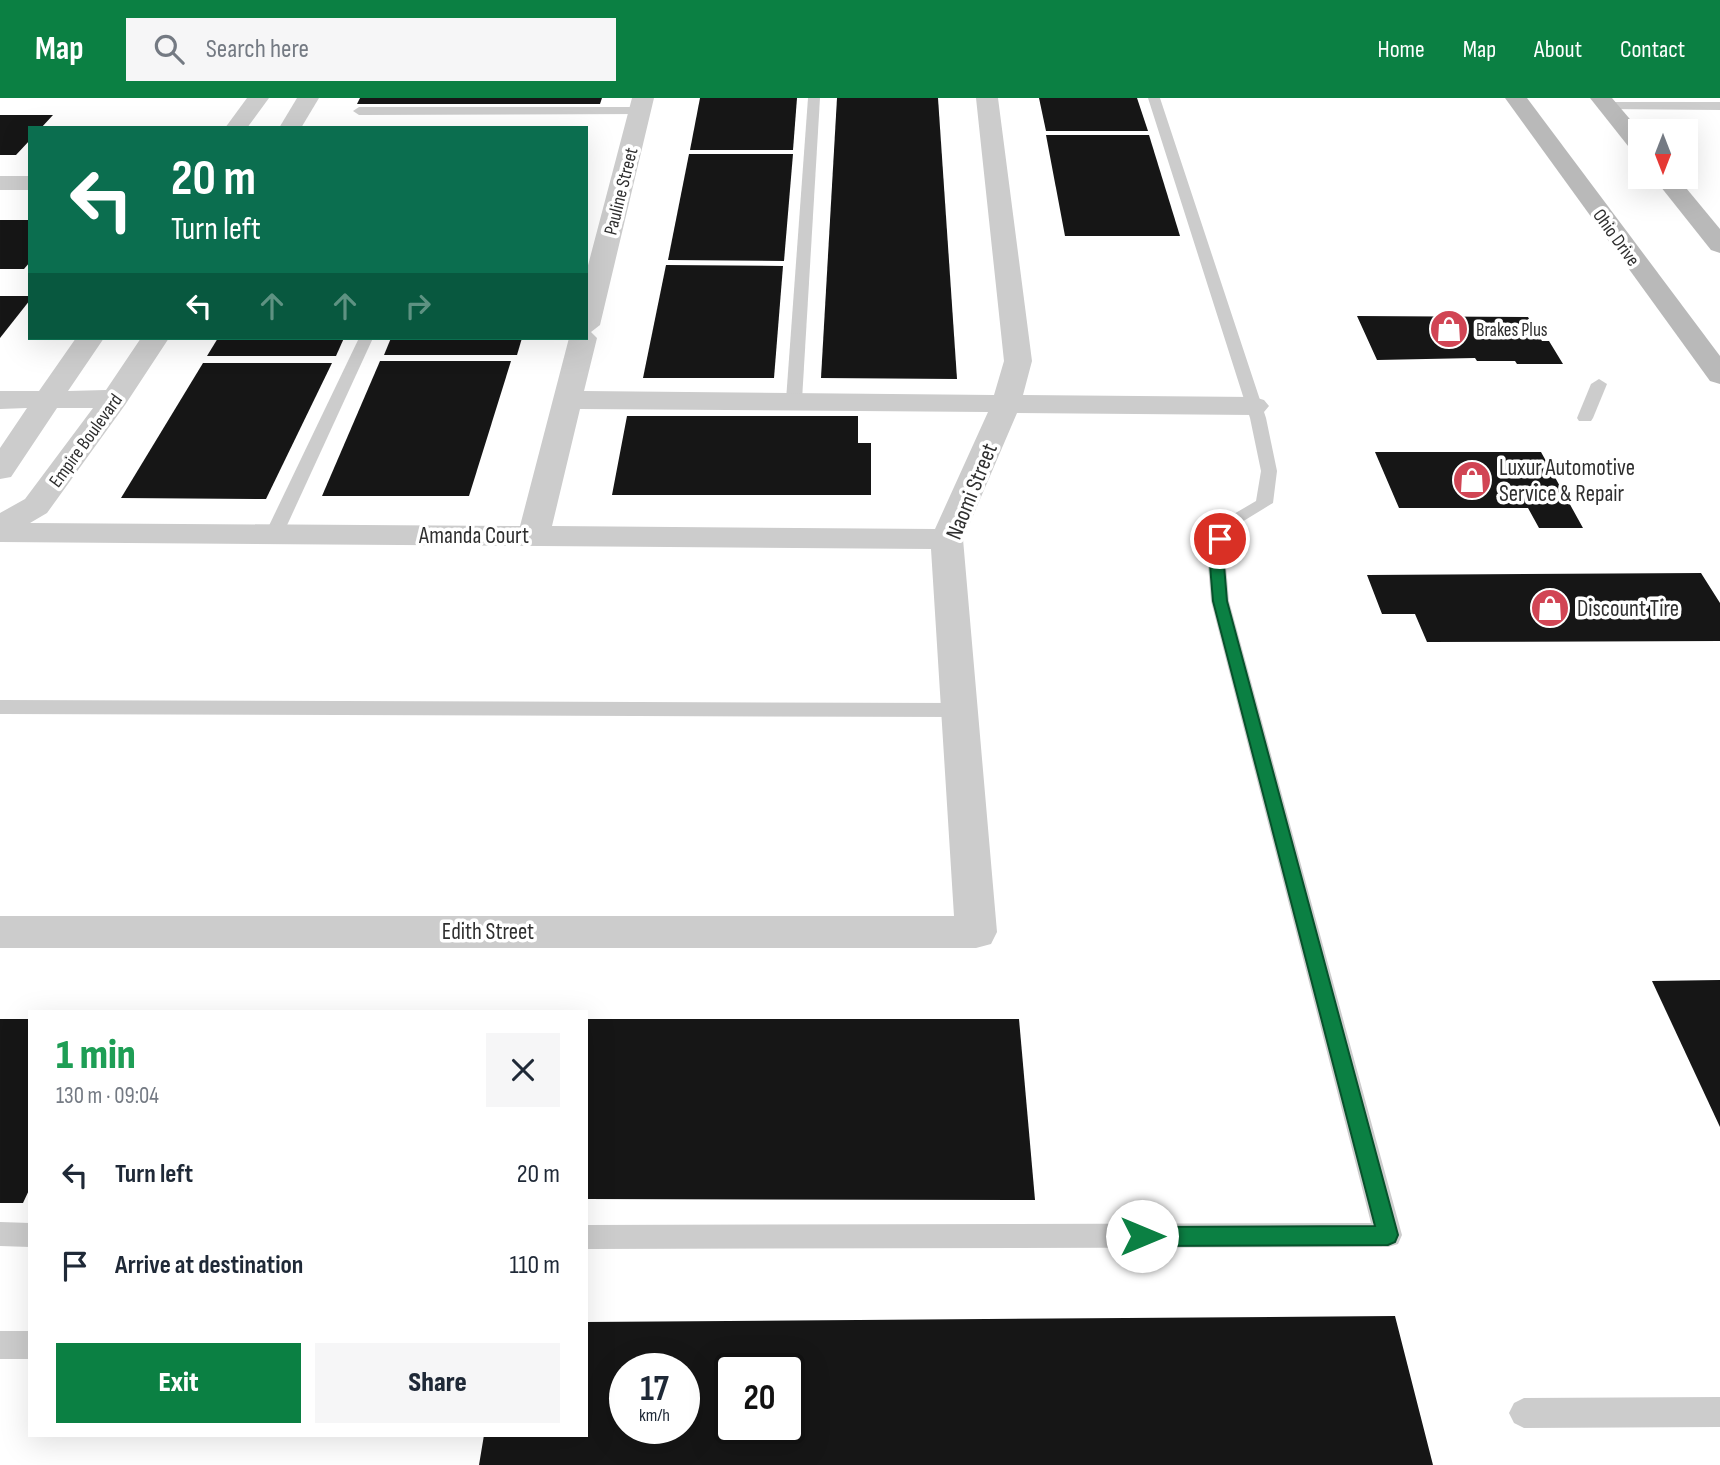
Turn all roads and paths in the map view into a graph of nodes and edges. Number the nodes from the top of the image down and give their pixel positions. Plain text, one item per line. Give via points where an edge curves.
1 (258, 98) edge
2 (308, 98) edge
3 (814, 98) edge
4 (987, 98) edge
5 (1154, 98) edge
6 (1516, 98) edge
7 (1604, 101) edge
8 (1693, 102) edge
9 (642, 104) edge
10 (1720, 106) edge
11 (359, 111) dead end
12 (471, 111) junction
13 (237, 126) edge
14 (291, 126) edge
15 (465, 126) edge
16 (1628, 130) edge
17 (0, 183) edge
18 (28, 183) edge
19 (1675, 189) edge
20 (1720, 245) edge
21 (588, 317) edge
22 (89, 340) edge
23 (154, 340) edge
24 (365, 340) edge
25 (582, 340) edge
26 (1720, 375) edge
27 (1599, 384) dead end
28 (115, 399) junction
29 (0, 400) edge
30 (46, 400) junction
31 (567, 400) junction
32 (794, 400) junction
33 (1006, 405) junction
34 (1254, 406) junction
35 (1585, 418) dead end
36 (0, 470) edge
37 (0, 526) edge
38 (0, 532) edge
39 (274, 534) junction
40 (534, 536) junction
41 (947, 540) junction
42 (0, 707) edge
43 (960, 710) junction
44 (0, 932) edge
45 (976, 932) joint
46 (0, 1234) edge
47 (28, 1235) edge
48 (588, 1237) edge
49 (0, 1345) edge
50 (28, 1345) edge
51 (1720, 1412) edge
52 (1524, 1413) dead end

1 - 13 street
2 - 14 street
3 - 32 lane
4 - 33 street, Naomi Street via 1018,361
5 - 34 lane
6 - 26 main road, Ohio Drive
7 - 8 lane
7 - 16 main road
8 - 10 lane
9 - 12 lane
9 - 21 street, Pauline Street
11 - 12 lane
12 - 15 lane
17 - 18 street
19 - 20 main road
22 - 30 street
23 - 28 street, Empire Boulevard
24 - 39 lane
25 - 31 street
27 - 35 lane
28 - 30 street
28 - 37 street, Empire Boulevard via 36,506
29 - 30 street
30 - 36 street
31 - 32 street
31 - 40 street
32 - 33 street
33 - 34 street
33 - 41 street, Naomi Street
34 - 48 lane via 1269,471 1264,503 1224,525 1216,553 1220,601 1388,1235
38 - 39 street, Amanda Court
39 - 40 street, Amanda Court
40 - 41 street, Amanda Court
41 - 43 street, Naomi Street
42 - 43 lane
43 - 45 street, Naomi Street
44 - 45 street, Edith Street
46 - 47 lane
49 - 50 lane
51 - 52 lane

